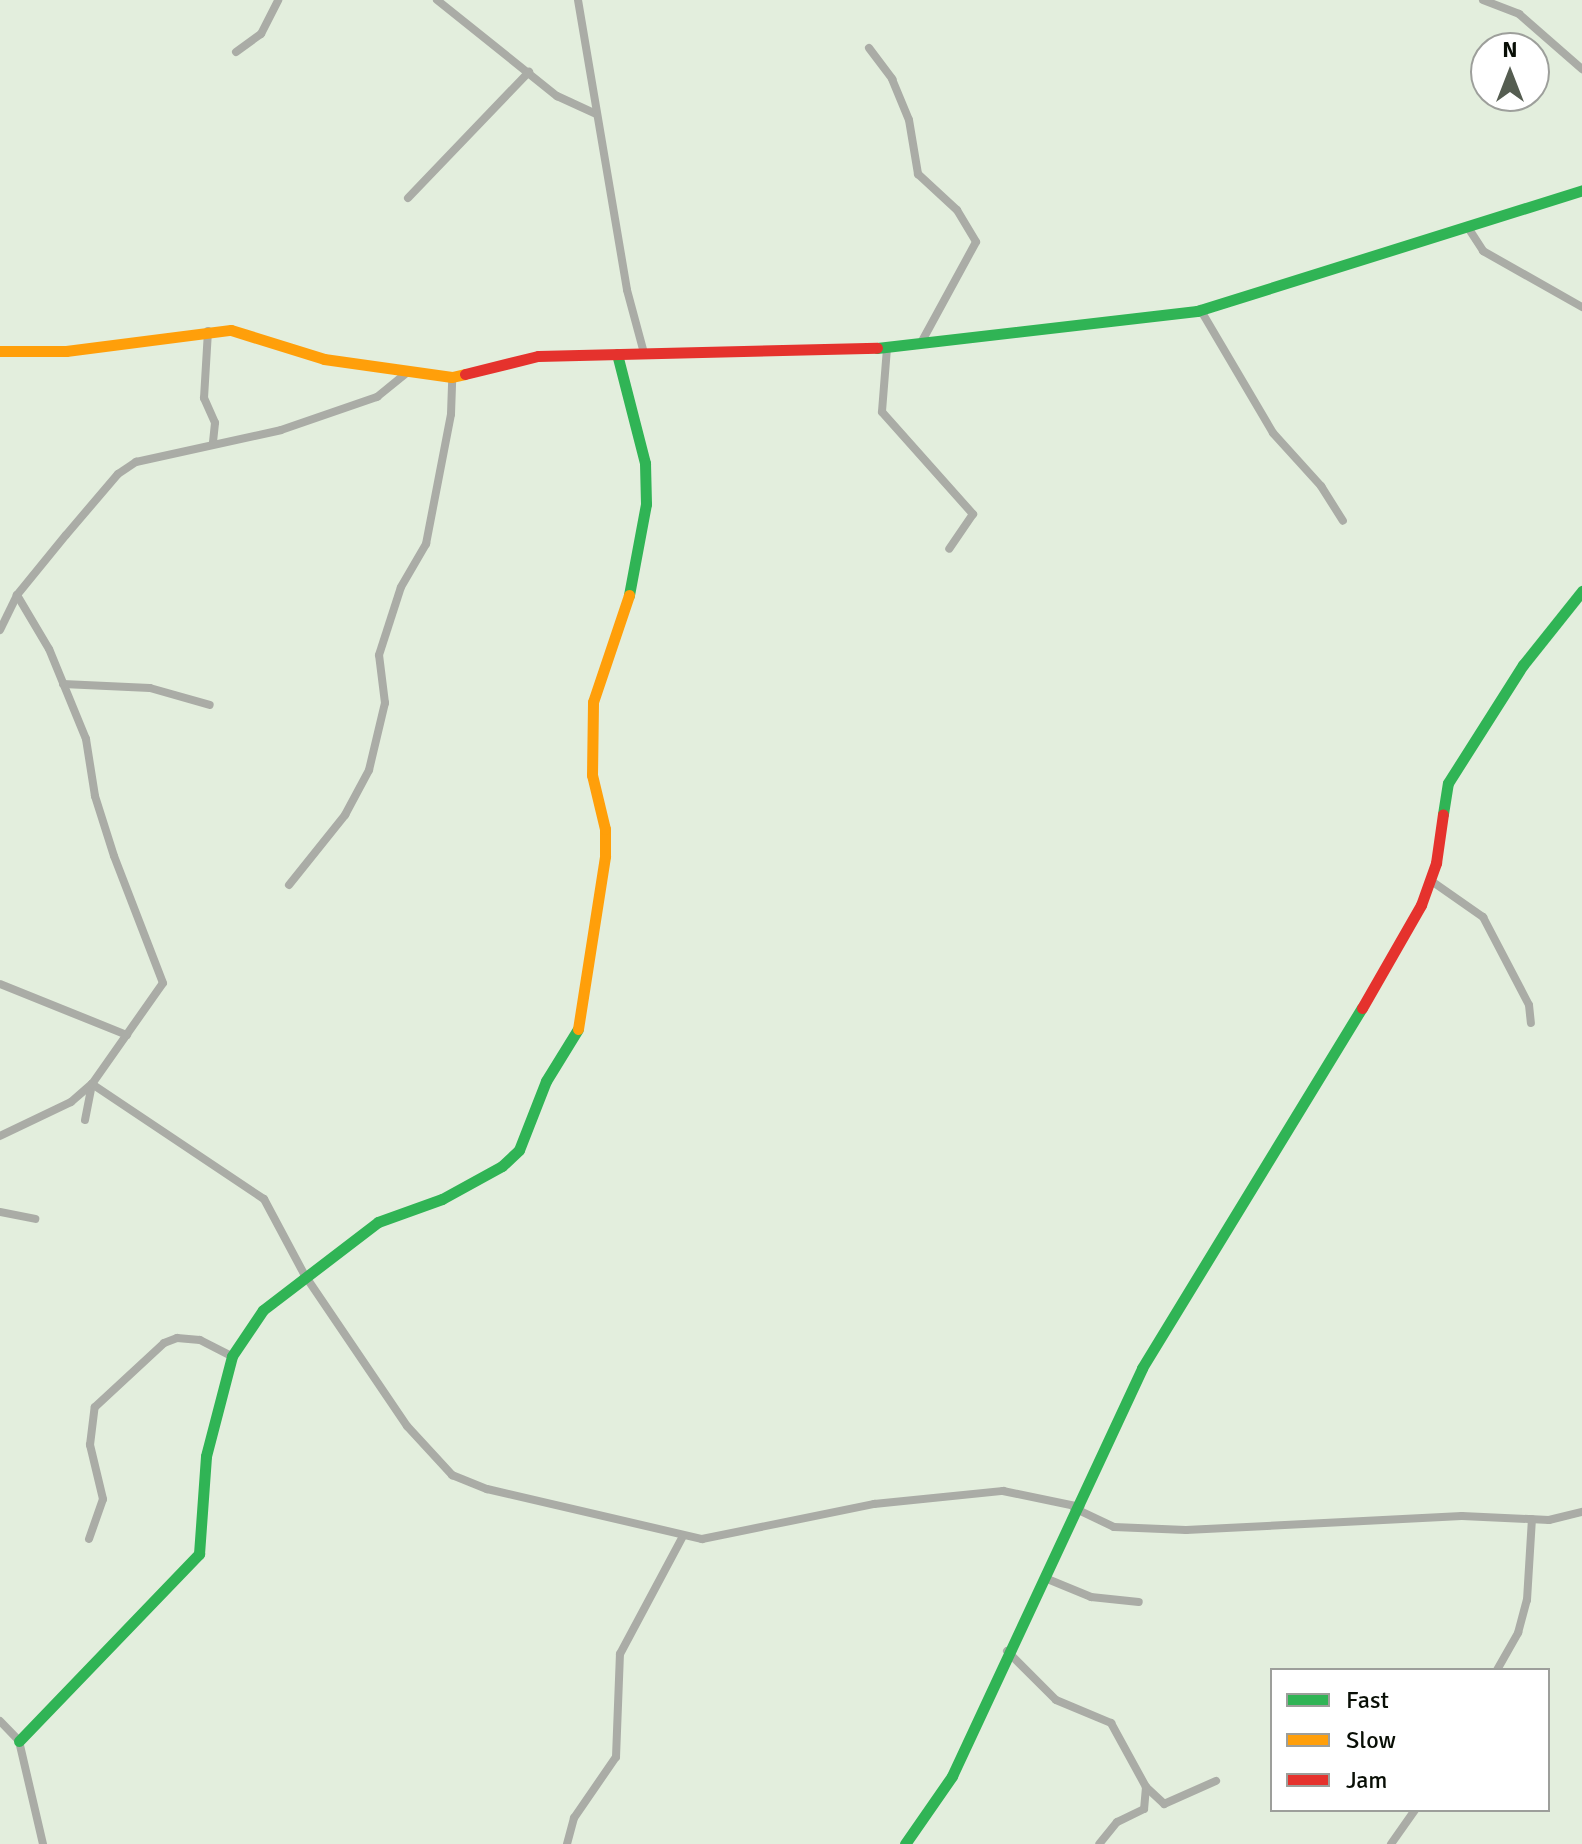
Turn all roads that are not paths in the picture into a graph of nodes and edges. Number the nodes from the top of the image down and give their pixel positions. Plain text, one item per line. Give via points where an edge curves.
1 (278, 0) edge
2 (437, 0) edge
3 (578, 0) edge
4 (1483, 0) edge
5 (869, 48) dead end
6 (236, 52) dead end
7 (1582, 69) edge
8 (529, 72) junction
9 (594, 113) junction
10 (1582, 190) edge
11 (408, 198) dead end
12 (1467, 226) junction
13 (1582, 307) edge
14 (1200, 309) junction
15 (208, 331) junction
16 (921, 343) junction
17 (887, 348) junction
18 (0, 351) edge
19 (644, 353) junction
20 (617, 354) junction
21 (409, 371) junction
22 (452, 377) junction
23 (213, 443) junction
24 (1343, 521) dead end
25 (949, 549) dead end
26 (1582, 591) edge
27 (17, 595) junction
28 (0, 630) edge
29 (63, 684) junction
30 (210, 705) dead end
31 (1430, 880) junction
32 (289, 885) dead end
33 (0, 984) edge
34 (1531, 1023) dead end
35 (127, 1035) junction
36 (92, 1084) junction
37 (85, 1120) dead end
38 (0, 1136) edge
39 (0, 1212) edge
40 (35, 1219) dead end
41 (304, 1274) junction
42 (232, 1356) junction
43 (1078, 1508) junction
44 (1582, 1512) edge
45 (1532, 1519) junction
46 (682, 1538) junction
47 (89, 1539) dead end
48 (1045, 1578) junction
49 (1139, 1602) dead end
50 (1007, 1651) junction
51 (1498, 1668) edge
52 (0, 1721) edge
53 (19, 1741) junction
54 (1216, 1781) dead end
55 (1146, 1787) junction
56 (1414, 1812) edge
57 (43, 1844) edge
58 (567, 1844) edge
59 (905, 1844) edge
60 (1099, 1844) edge
61 (1391, 1844) edge

1 - 6 street via 261,34
2 - 8 street
3 - 9 street
4 - 7 street via 1519,14
5 - 16 street via 892,79 909,120 918,174 957,210 976,242
8 - 9 street via 557,96
8 - 11 street
9 - 19 street
10 - 12 street
12 - 13 street via 1483,251
12 - 14 street
14 - 16 street
14 - 24 street via 1273,433 1321,486
15 - 18 street via 66,351
15 - 21 street via 231,330 324,359
15 - 23 street via 204,398 215,423
16 - 17 street
17 - 19 street
17 - 25 street via 882,412 973,514
19 - 20 street
20 - 22 street via 538,356
20 - 41 street via 645,463 646,504 638,568 593,702 592,775 605,829 605,856 584,1014 546,1081 519,1150 475,1183 378,1222
21 - 22 street
21 - 23 street via 377,397 281,430
22 - 32 street via 451,414 426,544 401,587 379,655 385,703 369,770 345,815
23 - 27 street via 136,462 118,474
26 - 31 street via 1523,665 1448,783
27 - 28 street
27 - 29 street
29 - 30 street via 150,688
29 - 35 street via 86,739 95,796 126,893 163,974 154,1000
31 - 34 street via 1483,917 1529,1005
31 - 43 street via 1421,905 1300,1116 1229,1233 1184,1292 1142,1368
33 - 35 street
35 - 36 street
36 - 37 street
36 - 38 street via 71,1102
36 - 41 street via 264,1199
39 - 40 street
41 - 42 street via 263,1310
41 - 46 street via 407,1426 452,1475 514,1498
42 - 47 street via 200,1340 177,1338 164,1343 95,1407 90,1445 103,1499
42 - 53 street via 206,1456 199,1554
43 - 45 street via 1114,1527 1146,1529 1462,1516
43 - 46 street via 1003,1491 874,1504 719,1539
43 - 48 street
44 - 45 street
45 - 51 street via 1527,1600 1518,1633
46 - 58 street via 620,1654 616,1757 574,1818
48 - 49 street via 1091,1597
48 - 50 street
50 - 55 street via 1056,1700 1111,1723
50 - 59 street via 952,1776
52 - 53 street
53 - 57 street
54 - 55 street via 1164,1804
55 - 60 street via 1144,1809 1117,1822
56 - 61 street

